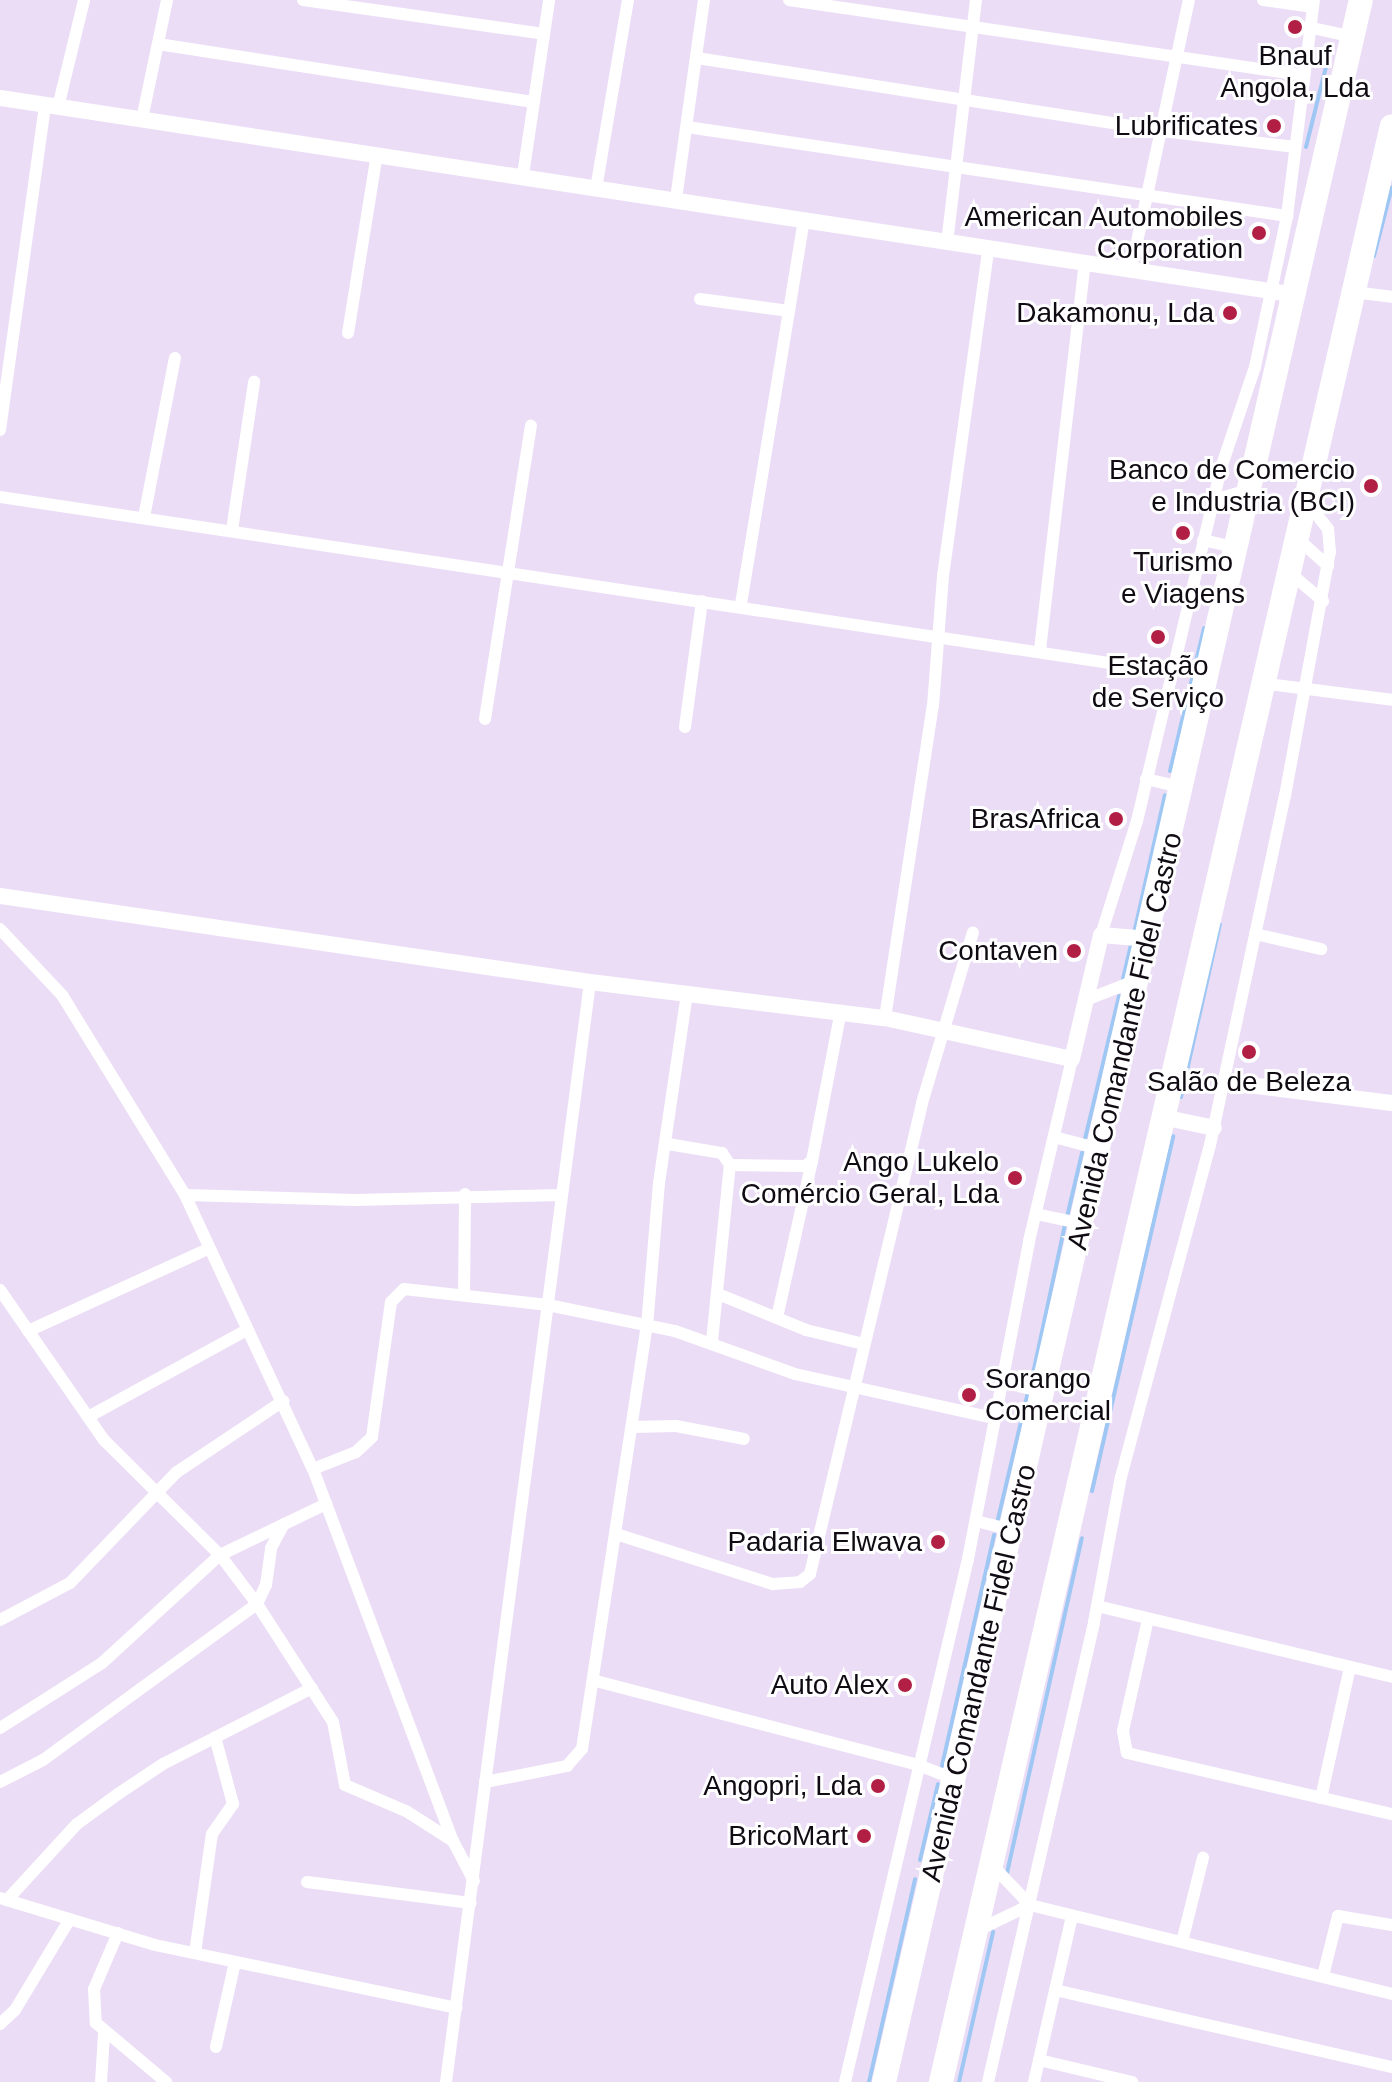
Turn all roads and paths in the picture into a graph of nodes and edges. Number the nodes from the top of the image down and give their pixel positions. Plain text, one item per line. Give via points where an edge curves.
1 (84, 0) edge
2 (167, 0) edge
3 (303, 0) edge
4 (549, 0) edge
5 (628, 0) edge
6 (704, 0) edge
7 (789, 0) edge
8 (976, 0) edge
9 (1189, 0) edge
10 (1263, 0) edge
11 (1361, 0) edge
12 (1313, 4) edge
13 (974, 27) junction
14 (1308, 27) junction
15 (544, 34) junction
16 (1353, 37) junction
17 (158, 44) junction
18 (1178, 57) junction
19 (697, 58) junction
20 (1301, 75) junction
21 (963, 96) junction
22 (0, 98) edge
23 (534, 102) junction
24 (52, 105) junction
25 (142, 119) junction
26 (1392, 126) edge
27 (687, 127) junction
28 (1163, 131) junction
29 (1295, 147) junction
30 (377, 154) junction
31 (956, 169) junction
32 (523, 175) junction
33 (596, 189) junction
34 (1147, 196) junction
35 (676, 199) junction
36 (1287, 216) junction
37 (804, 219) junction
38 (947, 243) junction
39 (988, 251) junction
40 (1085, 263) junction
41 (1131, 270) junction
42 (1272, 290) junction
43 (1353, 292) junction
44 (1297, 295) junction
45 (1392, 297) edge
46 (700, 299) dead end
47 (789, 311) junction
48 (348, 333) dead end
49 (175, 358) dead end
50 (254, 382) dead end
51 (531, 426) dead end
52 (0, 430) edge
53 (1252, 489) junction
54 (0, 497) edge
55 (1303, 499) junction
56 (144, 517) junction
57 (1209, 518) junction
58 (232, 530) junction
59 (1295, 536) junction
60 (1203, 540) junction
61 (1238, 548) junction
62 (1328, 566) junction
63 (509, 569) junction
64 (1287, 570) junction
65 (1191, 591) junction
66 (1227, 599) junction
67 (702, 601) junction
68 (1323, 601) junction
69 (741, 604) junction
70 (939, 635) junction
71 (1040, 650) junction
72 (1170, 672) junction
73 (1260, 682) junction
74 (1304, 689) junction
75 (1392, 700) edge
76 (485, 719) dead end
77 (685, 727) dead end
78 (1146, 779) junction
79 (1184, 787) junction
80 (0, 896) edge
81 (0, 929) edge
82 (973, 932) dead end
83 (1255, 934) junction
84 (1101, 935) junction
85 (1149, 939) junction
86 (1321, 949) dead end
87 (1140, 979) junction
88 (590, 982) junction
89 (687, 993) junction
90 (1086, 1000) junction
91 (841, 1011) junction
92 (885, 1018) junction
93 (943, 1032) junction
94 (1072, 1059) junction
95 (1225, 1082) junction
96 (1392, 1103) edge
97 (1162, 1117) junction
98 (1214, 1128) junction
99 (1054, 1137) junction
100 (668, 1144) junction
101 (1100, 1149) junction
102 (812, 1161) junction
103 (730, 1165) junction
104 (465, 1194) junction
105 (185, 1195) junction
106 (562, 1195) junction
107 (1036, 1214) junction
108 (1083, 1224) junction
109 (208, 1249) junction
110 (0, 1290) edge
111 (718, 1294) junction
112 (464, 1295) junction
113 (548, 1305) junction
114 (777, 1317) junction
115 (647, 1326) junction
116 (247, 1330) junction
117 (28, 1331) junction
118 (712, 1341) junction
119 (864, 1344) junction
120 (1001, 1382) junction
121 (855, 1385) junction
122 (1044, 1392) junction
123 (283, 1401) junction
124 (88, 1417) junction
125 (994, 1418) junction
126 (632, 1427) junction
127 (744, 1439) dead end
128 (313, 1469) junction
129 (156, 1492) junction
130 (326, 1504) junction
131 (976, 1521) junction
132 (284, 1524) junction
133 (1012, 1530) junction
134 (616, 1534) junction
135 (220, 1555) junction
136 (257, 1604) junction
137 (1097, 1606) junction
138 (1148, 1619) junction
139 (0, 1620) edge
140 (1350, 1667) junction
141 (1392, 1677) edge
142 (596, 1681) junction
143 (312, 1688) junction
144 (0, 1728) edge
145 (215, 1737) junction
146 (918, 1765) junction
147 (954, 1779) junction
148 (0, 1782) edge
149 (485, 1782) junction
150 (1321, 1798) junction
151 (1392, 1814) edge
152 (453, 1841) junction
153 (1203, 1858) dead end
154 (991, 1863) junction
155 (474, 1881) junction
156 (307, 1882) dead end
157 (4, 1899) edge
158 (471, 1903) junction
159 (1030, 1905) junction
160 (1072, 1916) junction
161 (70, 1919) junction
162 (1392, 1925) edge
163 (976, 1931) junction
164 (118, 1933) junction
165 (1182, 1942) junction
166 (195, 1953) junction
167 (235, 1962) junction
168 (1323, 1976) junction
169 (1055, 1990) junction
170 (1392, 1994) edge
171 (456, 2008) junction
172 (0, 2024) edge
173 (104, 2034) junction
174 (216, 2047) dead end
175 (135, 2054) junction
176 (1039, 2060) junction
177 (105, 2063) junction
178 (1392, 2067) edge
179 (101, 2082) edge
180 (166, 2082) edge
181 (446, 2082) edge
182 (845, 2082) edge
183 (884, 2082) edge
184 (941, 2082) edge
185 (988, 2082) edge
186 (1034, 2082) edge
187 (1132, 2082) edge

1 - 24 street
2 - 17 street
3 - 15 street
4 - 15 street
5 - 33 street
6 - 19 street
7 - 13 street
8 - 13 street
9 - 18 street
10 - 12 street
11 - 16 highway, Avenida Comandante Fidel Castro
12 - 14 street
13 - 18 street
13 - 21 street
14 - 16 street
14 - 20 street
15 - 23 street
16 - 44 highway, Avenida Comandante Fidel Castro
17 - 23 street
17 - 25 street
18 - 20 street
18 - 28 street
19 - 21 street
19 - 27 street
20 - 29 street
21 - 28 street
21 - 31 street
22 - 24 street
23 - 32 street
24 - 25 street
24 - 52 street
25 - 30 street
26 - 43 highway, Avenida Comandante Fidel Castro
27 - 31 street
27 - 35 street
28 - 29 street
28 - 34 street
29 - 36 street
30 - 32 street
30 - 48 street
31 - 34 street
31 - 38 street
32 - 33 street
33 - 35 street
34 - 36 street
34 - 41 street
35 - 37 street
36 - 42 street
37 - 38 street
37 - 47 street
38 - 39 street
39 - 40 street
39 - 70 street
40 - 41 street
40 - 71 street
41 - 42 street
42 - 44 street
42 - 57 street via 1255,367
43 - 45 street
43 - 55 highway, Avenida Comandante Fidel Castro
44 - 53 highway, Avenida Comandante Fidel Castro
46 - 47 street
47 - 69 street
49 - 56 street
50 - 58 street
51 - 63 street
53 - 57 street via 1224,497
53 - 61 highway, Avenida Comandante Fidel Castro
54 - 56 street
55 - 59 highway, Avenida Comandante Fidel Castro
55 - 62 street via 1328,529
56 - 58 street
57 - 60 street
58 - 63 street
59 - 62 street
59 - 64 highway, Avenida Comandante Fidel Castro
60 - 61 street
60 - 65 street
61 - 66 highway, Avenida Comandante Fidel Castro
62 - 68 street
63 - 67 street
63 - 76 street
64 - 68 street
64 - 73 highway, Avenida Comandante Fidel Castro
65 - 66 street
65 - 72 street
66 - 79 highway, Avenida Comandante Fidel Castro
67 - 69 street
67 - 77 street
68 - 74 street
69 - 70 street
70 - 71 street
70 - 92 street
71 - 72 street
72 - 78 street
73 - 74 street
73 - 97 highway, Avenida Comandante Fidel Castro
74 - 75 street
74 - 83 street
78 - 79 street
78 - 84 street
79 - 85 highway, Avenida Comandante Fidel Castro
80 - 88 street
81 - 105 street via 62,995
82 - 93 street
83 - 86 street
83 - 95 street
84 - 85 street
84 - 90 street
85 - 87 highway, Avenida Comandante Fidel Castro
87 - 90 street
87 - 101 highway, Avenida Comandante Fidel Castro
88 - 89 street
88 - 106 street
89 - 91 street
89 - 100 street
90 - 94 street
91 - 92 street
91 - 102 street
92 - 93 street
93 - 94 street
93 - 119 street
94 - 99 street
95 - 96 street
95 - 98 street
97 - 98 street
97 - 154 highway, Avenida Comandante Fidel Castro
98 - 137 street via 1121,1477
99 - 101 street
99 - 107 street
100 - 103 street via 722,1153
100 - 115 street via 659,1183
101 - 108 highway, Avenida Comandante Fidel Castro
102 - 103 street via 805,1166
102 - 114 street
103 - 111 street
104 - 105 street via 355,1200
104 - 106 street
104 - 112 street
105 - 109 street
106 - 113 street
107 - 108 street
107 - 120 street
108 - 122 highway, Avenida Comandante Fidel Castro
109 - 116 street
109 - 117 street
110 - 117 street
111 - 114 street
111 - 118 street
112 - 113 street
112 - 128 street via 397,1290 372,1437 356,1452
113 - 115 street
113 - 149 street
114 - 119 street
115 - 118 street
115 - 126 street
116 - 123 street
116 - 124 street
117 - 124 street
118 - 121 street via 795,1374
119 - 121 street
120 - 122 street
120 - 125 street
121 - 125 street
121 - 134 street via 815,1563 806,1579 773,1584
122 - 133 highway, Avenida Comandante Fidel Castro
123 - 128 street
123 - 129 street via 191,1461
124 - 129 street
125 - 131 street
126 - 127 street via 676,1426
126 - 134 street
128 - 130 street
129 - 135 street
129 - 139 street via 70,1583
130 - 132 street
130 - 152 street
131 - 133 street
131 - 146 street
132 - 135 street
132 - 136 street via 271,1548 266,1585
133 - 147 highway, Avenida Comandante Fidel Castro
134 - 142 street
135 - 136 street
135 - 144 street via 102,1663
136 - 143 street
136 - 148 street via 43,1760
137 - 138 street
137 - 159 street
138 - 140 street
138 - 150 street via 1123,1731 1127,1753
140 - 141 street
140 - 150 street
142 - 146 street
142 - 149 street via 574,1764
143 - 145 street
143 - 152 street via 333,1722 345,1785 406,1811
145 - 157 street via 163,1764 77,1824
145 - 166 street via 233,1804 212,1834
146 - 147 street
146 - 182 street
147 - 183 highway, Avenida Comandante Fidel Castro
149 - 155 street
150 - 151 street
152 - 155 street
153 - 165 street
154 - 159 street
154 - 163 highway, Avenida Comandante Fidel Castro
155 - 158 street
156 - 158 street
157 - 161 street
158 - 171 street
159 - 160 street
159 - 163 street
159 - 185 street
160 - 165 street
160 - 169 street
161 - 164 street
161 - 172 street via 15,2010
162 - 168 street via 1338,1916
163 - 184 highway, Avenida Comandante Fidel Castro
164 - 166 street
164 - 173 street via 93,1996 96,2023
165 - 168 street
166 - 167 street
167 - 171 street
167 - 174 street
168 - 170 street
169 - 176 street
169 - 178 street
171 - 181 street
173 - 175 street
173 - 177 street
175 - 177 street
175 - 180 street
176 - 186 street
176 - 187 street
177 - 179 street

